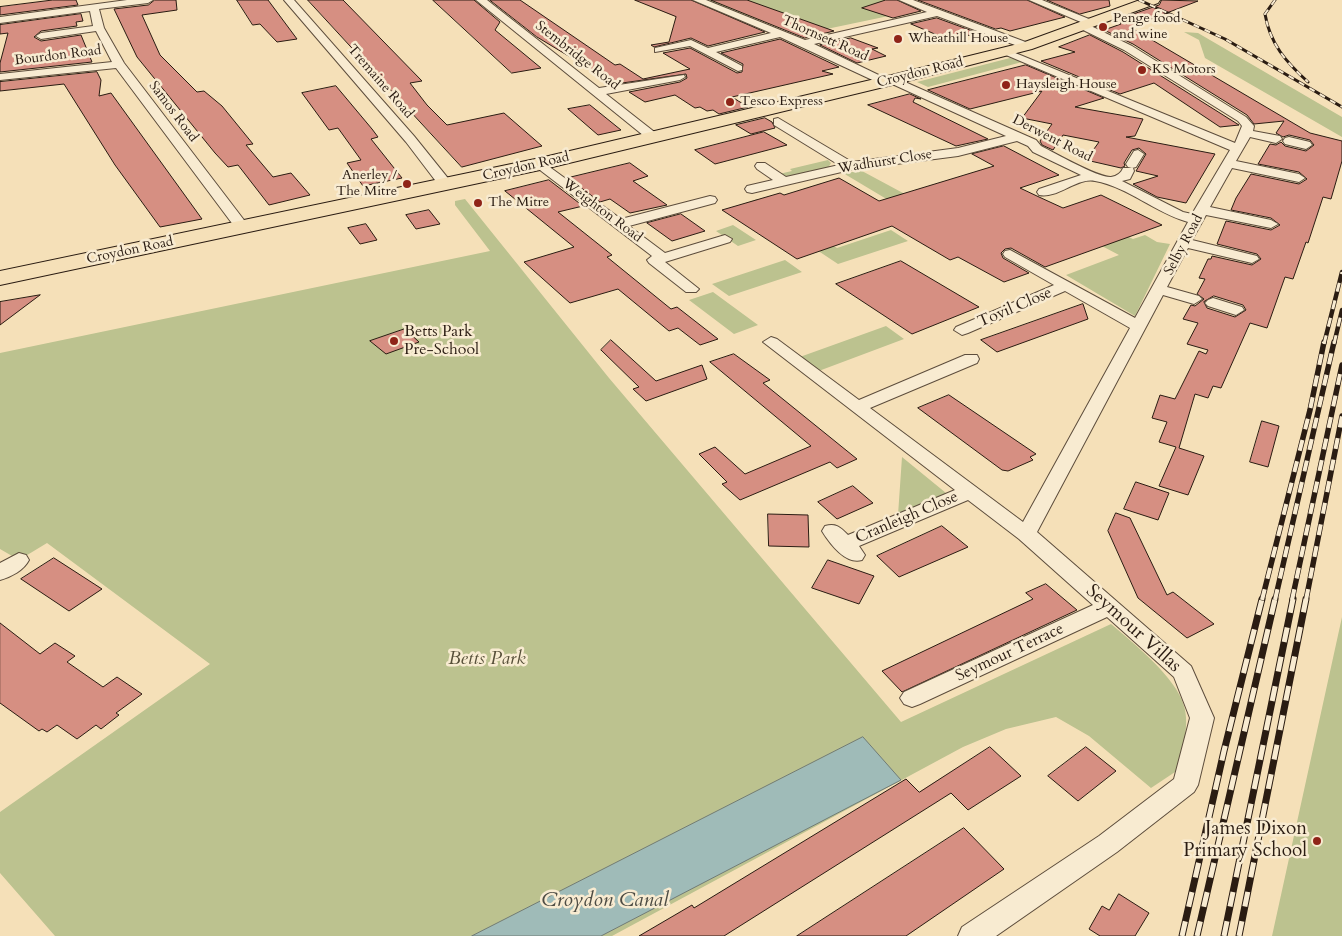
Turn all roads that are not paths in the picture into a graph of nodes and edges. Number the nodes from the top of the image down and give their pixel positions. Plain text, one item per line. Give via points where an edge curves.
1 (59, 0) edge
2 (148, 0) edge
3 (289, 0) edge
4 (481, 0) edge
5 (698, 0) edge
6 (904, 0) edge
7 (1034, 0) edge
8 (1153, 0) edge
9 (94, 8) junction
10 (63, 12) junction
11 (940, 12) junction
12 (972, 15) dead end
13 (957, 18) junction
14 (0, 20) edge
15 (1087, 24) junction
16 (99, 28) junction
17 (780, 34) junction
18 (41, 36) dead end
19 (804, 43) junction
20 (1028, 46) junction
21 (659, 50) dead end
22 (707, 51) junction
23 (1004, 52) junction
24 (118, 64) junction
25 (738, 68) dead end
26 (0, 77) edge
27 (680, 77) dead end
28 (888, 81) junction
29 (598, 92) junction
30 (778, 122) dead end
31 (1247, 133) junction
32 (653, 137) junction
33 (1017, 137) junction
34 (1276, 139) dead end
35 (1289, 141) dead end
36 (1306, 145) dead end
37 (1236, 148) junction
38 (1133, 163) dead end
39 (1227, 163) junction
40 (540, 164) junction
41 (761, 166) dead end
42 (850, 166) junction
43 (1092, 176) junction
44 (1299, 178) dead end
45 (1111, 181) junction
46 (784, 182) junction
47 (446, 185) junction
48 (752, 189) dead end
49 (1044, 192) dead end
50 (710, 200) dead end
51 (1201, 215) junction
52 (619, 224) junction
53 (1271, 224) dead end
54 (242, 227) junction
55 (725, 238) dead end
56 (1185, 243) junction
57 (1010, 254) dead end
58 (663, 258) junction
59 (1252, 259) dead end
60 (0, 278) edge
61 (1067, 285) junction
62 (691, 289) dead end
63 (1160, 290) junction
64 (1194, 299) dead end
65 (1213, 303) dead end
66 (1236, 310) dead end
67 (1140, 327) junction
68 (962, 330) dead end
69 (771, 342) dead end
70 (971, 359) dead end
71 (856, 407) junction
72 (969, 492) junction
73 (1026, 534) junction
74 (844, 543) dead end
75 (19, 560) dead end
76 (0, 573) edge
77 (1109, 607) junction
78 (912, 698) dead end
79 (972, 936) edge

1 - 10 street
2 - 9 street
3 - 47 street, Tremaine Road
4 - 29 street, Stembridge Road
5 - 17 street, Thornsett Road
6 - 11 street
7 - 15 street
8 - 15 main road, Croydon Road
9 - 10 street
9 - 16 street, Samos Road
10 - 14 street
11 - 13 street
11 - 19 street
12 - 13 street
13 - 20 street
15 - 20 main road, Croydon Road
15 - 31 street via 1242,119 1248,126
16 - 18 street
16 - 24 street, Samos Road
17 - 19 street, Thornsett Road
17 - 22 street
19 - 28 street, Thornsett Road
20 - 23 main road, Croydon Road
21 - 22 street via 691,43
22 - 25 street
23 - 28 main road, Croydon Road
23 - 37 street
24 - 26 street, Bourdon Road
24 - 54 street, Samos Road
27 - 29 street
28 - 32 main road, Croydon Road
28 - 33 street, Derwent Road
29 - 32 street, Stembridge Road
30 - 42 street
31 - 34 street
31 - 37 street, Selby Road
32 - 40 main road, Croydon Road
33 - 42 street, Wadhurst Close via 958,152
33 - 43 street, Derwent Road
35 - 36 street
37 - 39 street, Selby Road
38 - 45 street via 1124,176
39 - 44 street
39 - 51 street, Selby Road
40 - 47 main road, Croydon Road
40 - 52 street, Weighton Road
41 - 46 street
42 - 46 street, Wadhurst Close
43 - 45 street, Derwent Road
43 - 49 street
45 - 51 street, Derwent Road via 1178,215
46 - 48 street, Wadhurst Close
47 - 54 main road, Croydon Road
50 - 52 street
51 - 53 street
51 - 56 street, Selby Road
52 - 58 street, Weighton Road
54 - 60 main road, Croydon Road
55 - 58 street
56 - 59 street
56 - 63 street, Selby Road
57 - 61 street, Tovil Close
58 - 62 street, Weighton Road via 654,260
61 - 67 street, Tovil Close
61 - 68 street, Tovil Close
63 - 64 street
63 - 67 street, Selby Road
65 - 66 street
67 - 73 street, Selby Road
69 - 71 street, Seymour Villas
70 - 71 street
71 - 72 street, Seymour Villas
72 - 73 street, Seymour Villas
72 - 74 street, Cranleigh Close
73 - 77 street, Seymour Villas
75 - 76 street
77 - 78 street, Seymour Terrace
77 - 79 street, Seymour Villas via 1183,672 1202,718 1185,785 1108,844

